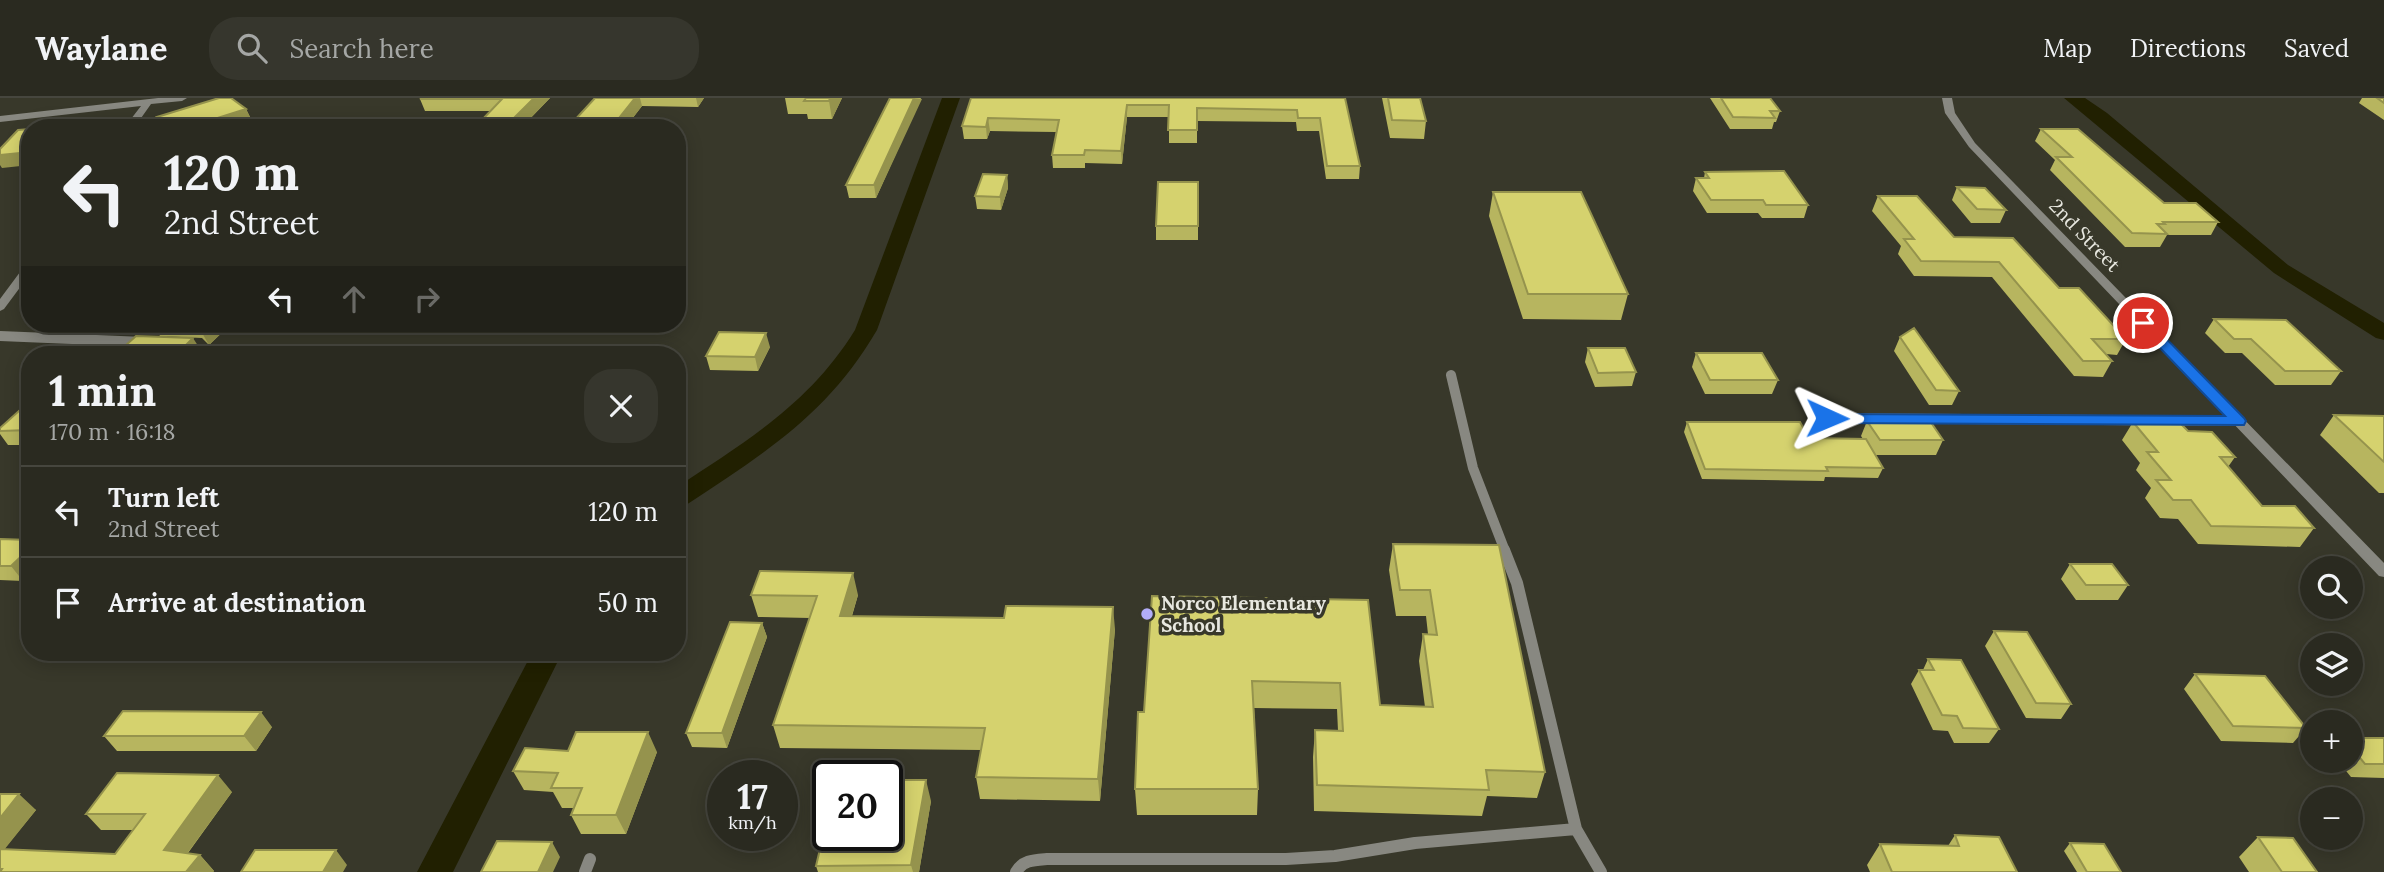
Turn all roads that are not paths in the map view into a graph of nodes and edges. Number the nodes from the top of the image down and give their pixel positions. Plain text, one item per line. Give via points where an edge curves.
1 (182, 98) edge
2 (1947, 98) edge
3 (148, 102) junction
4 (0, 119) edge
5 (136, 119) edge
6 (21, 278) edge
7 (0, 307) edge
8 (0, 336) edge
9 (160, 343) edge
10 (1451, 375) dead end
11 (1827, 418) dead end
12 (2238, 421) junction
13 (2384, 572) edge
14 (1576, 829) junction
15 (1016, 872) edge
16 (1601, 872) edge

1 - 3 street
2 - 12 street, 2nd Street via 1950,113 1972,145
3 - 4 street
3 - 5 street
6 - 7 street
8 - 9 lane
10 - 14 lane via 1473,468 1517,583
11 - 12 lane
12 - 13 street, 2nd Street
14 - 15 lane via 1286,859 1028,860
14 - 16 lane

